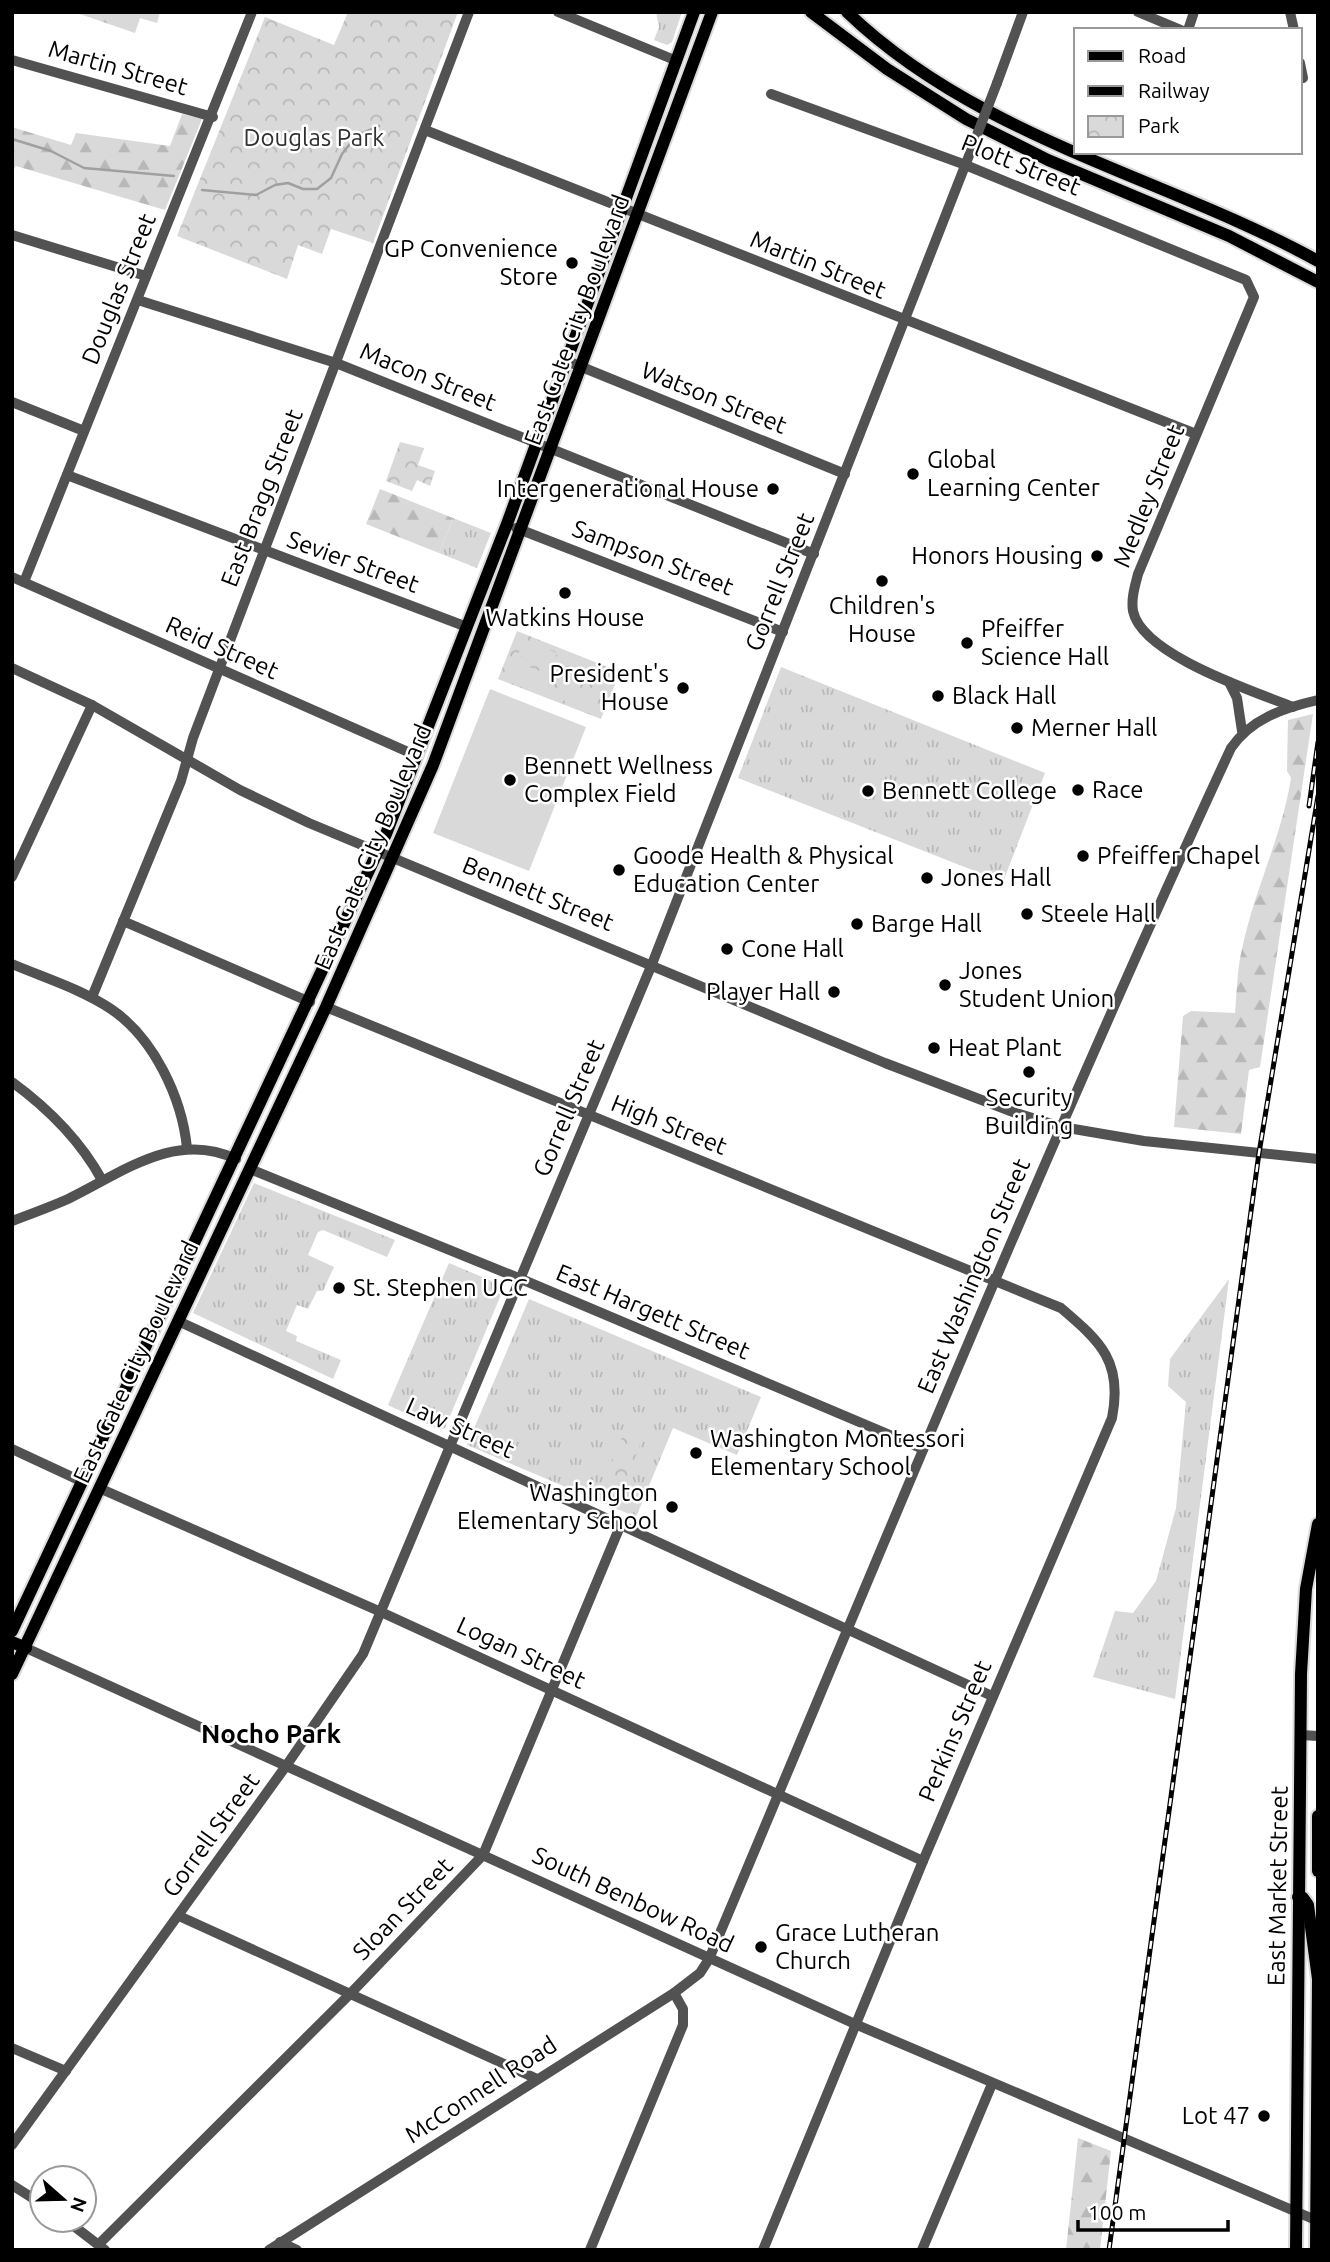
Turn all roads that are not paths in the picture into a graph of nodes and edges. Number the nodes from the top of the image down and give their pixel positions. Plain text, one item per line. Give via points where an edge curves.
1 (252, 12) edge
2 (469, 12) edge
3 (558, 12) edge
4 (694, 12) edge
5 (712, 12) edge
6 (811, 12) edge
7 (847, 12) edge
8 (1023, 12) edge
9 (1138, 12) edge
10 (1176, 28) edge
11 (12, 60) edge
12 (677, 61) junction
13 (771, 94) dead end
14 (213, 117) junction
15 (425, 130) junction
16 (1074, 151) edge
17 (1081, 154) edge
18 (963, 164) junction
19 (622, 210) junction
20 (637, 216) junction
21 (12, 235) edge
22 (1318, 261) edge
23 (146, 276) junction
24 (1318, 282) edge
25 (1251, 285) joint
26 (138, 300) junction
27 (903, 321) junction
28 (567, 361) junction
29 (336, 363) junction
30 (581, 367) junction
31 (12, 402) edge
32 (84, 430) junction
33 (1196, 434) junction
34 (537, 443) junction
35 (552, 448) junction
36 (845, 474) junction
37 (67, 475) junction
38 (507, 524) junction
39 (522, 530) junction
40 (264, 551) junction
41 (814, 554) junction
42 (12, 577) edge
43 (24, 582) junction
44 (467, 627) junction
45 (783, 632) junction
46 (12, 667) edge
47 (220, 671) junction
48 (1229, 682) junction
49 (1318, 700) edge
50 (92, 705) junction
51 (1293, 707) junction
52 (1242, 732) junction
53 (415, 755) junction
54 (187, 759) junction
55 (379, 852) junction
56 (394, 858) junction
57 (12, 877) edge
58 (122, 921) junction
59 (12, 964) edge
60 (652, 964) junction
61 (92, 997) junction
62 (310, 1002) junction
63 (326, 1007) junction
64 (12, 1082) edge
65 (589, 1115) junction
66 (1062, 1127) junction
67 (187, 1148) junction
68 (236, 1159) junction
69 (1318, 1159) edge
70 (250, 1169) junction
71 (102, 1180) junction
72 (12, 1221) edge
73 (521, 1279) junction
74 (995, 1282) junction
75 (178, 1321) junction
76 (452, 1446) junction
77 (12, 1449) edge
78 (923, 1449) junction
79 (83, 1482) junction
80 (99, 1488) junction
81 (621, 1524) junction
82 (1318, 1524) edge
83 (381, 1612) junction
84 (848, 1630) junction
85 (12, 1632) edge
86 (12, 1642) edge
87 (26, 1648) junction
88 (12, 1674) edge
89 (553, 1691) junction
90 (992, 1696) junction
91 (1301, 1735) junction
92 (1318, 1737) edge
93 (286, 1766) junction
94 (779, 1795) junction
95 (1318, 1816) edge
96 (483, 1855) junction
97 (923, 1861) junction
98 (1318, 1871) edge
99 (1297, 1898) junction
100 (178, 1916) junction
101 (709, 1959) junction
102 (1318, 1980) edge
103 (351, 1993) junction
104 (674, 1993) junction
105 (855, 2024) junction
106 (12, 2048) edge
107 (65, 2071) junction
108 (535, 2078) junction
109 (992, 2084) junction
110 (12, 2145) edge
111 (12, 2185) edge
112 (28, 2195) edge
113 (1297, 2212) junction
114 (1317, 2221) edge
115 (85, 2234) edge
116 (280, 2242) junction
117 (102, 2247) edge
118 (269, 2250) edge
119 (297, 2250) edge
120 (590, 2250) edge
121 (763, 2250) edge
122 (922, 2250) edge
123 (1296, 2250) edge
124 (1316, 2250) edge

1 - 14 street, Douglas Street
2 - 15 street, East Bragg Street
3 - 12 street
4 - 12 main road, East Gate City Boulevard
5 - 20 main road, East Gate City Boulevard
6 - 24 main road via 887,69 966,119 1048,160 1228,236
7 - 16 main road via 917,66 1024,130
8 - 18 street, Gorrell Street, bridge
9 - 10 street
11 - 14 street, Martin Street
12 - 19 main road, East Gate City Boulevard
13 - 18 street, Plott Street
14 - 23 street, Douglas Street
15 - 19 street, Martin Street
15 - 29 street, East Bragg Street
17 - 22 main road via 1241,222
18 - 25 street, Plott Street via 1241,276
18 - 27 street, Gorrell Street
19 - 20 street, Martin Street
19 - 28 main road, East Gate City Boulevard
20 - 27 street, Martin Street
20 - 30 main road, East Gate City Boulevard
21 - 23 street
23 - 26 street, Douglas Street
25 - 33 street, Medley Street via 1251,307
26 - 29 street, Macon Street
26 - 32 street, Douglas Street
27 - 33 street, Martin Street
27 - 36 street, Gorrell Street
28 - 30 street, Watson Street
28 - 34 main road, East Gate City Boulevard
29 - 34 street, Macon Street
29 - 40 street, East Bragg Street
30 - 35 main road, East Gate City Boulevard
30 - 36 street, Watson Street
31 - 32 street
32 - 37 street, Douglas Street
33 - 48 street, Medley Street via 1138,573 1133,611 1155,645
34 - 35 street, Macon Street
34 - 38 main road, East Gate City Boulevard
35 - 39 main road, East Gate City Boulevard
35 - 41 street, Macon Street
36 - 41 street, Gorrell Street
37 - 40 street, Sevier Street
37 - 43 street, Douglas Street
38 - 39 street, Sampson Street
38 - 44 main road, East Gate City Boulevard
39 - 45 street, Sampson Street
39 - 56 main road, East Gate City Boulevard
40 - 44 street, Sevier Street
40 - 47 street, East Bragg Street
41 - 45 street, Gorrell Street
42 - 43 street, Reid Street
43 - 47 street, Reid Street
44 - 53 main road, East Gate City Boulevard
45 - 60 street, Gorrell Street
46 - 50 street, Bennett Street
47 - 53 street, Reid Street
47 - 54 street, East Bragg Street
48 - 51 street, Medley Street
48 - 52 street via 1237,698
49 - 51 street, East Washington Street
50 - 54 street, Bennett Street
50 - 57 street
51 - 52 street, East Washington Street via 1258,720
52 - 66 street, East Washington Street via 1180,858
53 - 55 main road, East Gate City Boulevard
54 - 55 street, Bennett Street via 276,808
54 - 58 street, East Bragg Street
55 - 56 street, Bennett Street
55 - 62 main road, East Gate City Boulevard
56 - 60 street, Bennett Street
56 - 63 main road, East Gate City Boulevard
58 - 61 street, East Bragg Street
58 - 62 street
59 - 61 street
60 - 65 street, Gorrell Street
60 - 66 street, Bennett Street via 885,1063
61 - 67 street via 129,1023 163,1071 183,1118
62 - 68 main road, East Gate City Boulevard
63 - 65 street, High Street
63 - 70 main road, East Gate City Boulevard
64 - 71 street via 55,1116 90,1157
65 - 73 street, Gorrell Street
65 - 74 street, High Street
66 - 69 street, Bennett Street via 1144,1141
66 - 74 street, East Washington Street
67 - 68 street via 212,1150
67 - 71 street via 160,1153
68 - 79 main road, East Gate City Boulevard
70 - 73 street, East Hargett Street
70 - 75 main road, East Gate City Boulevard
71 - 72 street
73 - 76 street, Gorrell Street
73 - 78 street, East Hargett Street
74 - 78 street, East Washington Street
74 - 90 street, Perkins Street via 1061,1308 1097,1338 1115,1377 1117,1395 1112,1418
75 - 76 street, Law Street
75 - 80 main road, East Gate City Boulevard
76 - 81 street, Law Street
76 - 83 street, Gorrell Street
77 - 79 street
78 - 84 street, East Washington Street
79 - 85 main road, East Gate City Boulevard
80 - 83 street, Logan Street
80 - 87 main road, East Gate City Boulevard
81 - 84 street, Law Street
81 - 89 street, Sloan Street
82 - 91 main road, East Market Street via 1306,1589
83 - 89 street, Logan Street
83 - 93 street, Gorrell Street via 363,1654
84 - 90 street, Law Street
84 - 94 street, East Washington Street
86 - 87 main road, South Benbow Road
87 - 88 main road, East Gate City Boulevard
87 - 93 street, South Benbow Road
89 - 94 street, Logan Street
89 - 96 street, Sloan Street
90 - 97 street, Perkins Street
91 - 92 street
91 - 99 main road, East Market Street
93 - 96 street, South Benbow Road
93 - 100 street, Gorrell Street
94 - 97 street, Logan Street
94 - 101 street, East Washington Street
95 - 98 main road, East Market Street
96 - 101 street, South Benbow Road
96 - 103 street, Sloan Street
97 - 105 street, Perkins Street
99 - 102 main road, East Market Street via 1308,1905
99 - 113 main road, East Market Street
100 - 103 street
100 - 107 street, Gorrell Street
101 - 104 street, McConnell Road via 700,1973
101 - 105 street, South Benbow Road
102 - 114 main road, East Market Street
103 - 108 street
103 - 117 street, Sloan Street
104 - 108 street, McConnell Road
104 - 120 street via 683,2009 683,2025
105 - 109 street, South Benbow Road
105 - 121 street, Perkins Street
106 - 107 street
107 - 110 street, Gorrell Street
108 - 116 street, McConnell Road
109 - 113 street, South Benbow Road
109 - 122 street
111 - 112 street
113 - 114 street, South Benbow Road
113 - 123 main road, East Market Street
114 - 124 main road, East Market Street
115 - 117 street
116 - 118 street, McConnell Road
116 - 119 street

